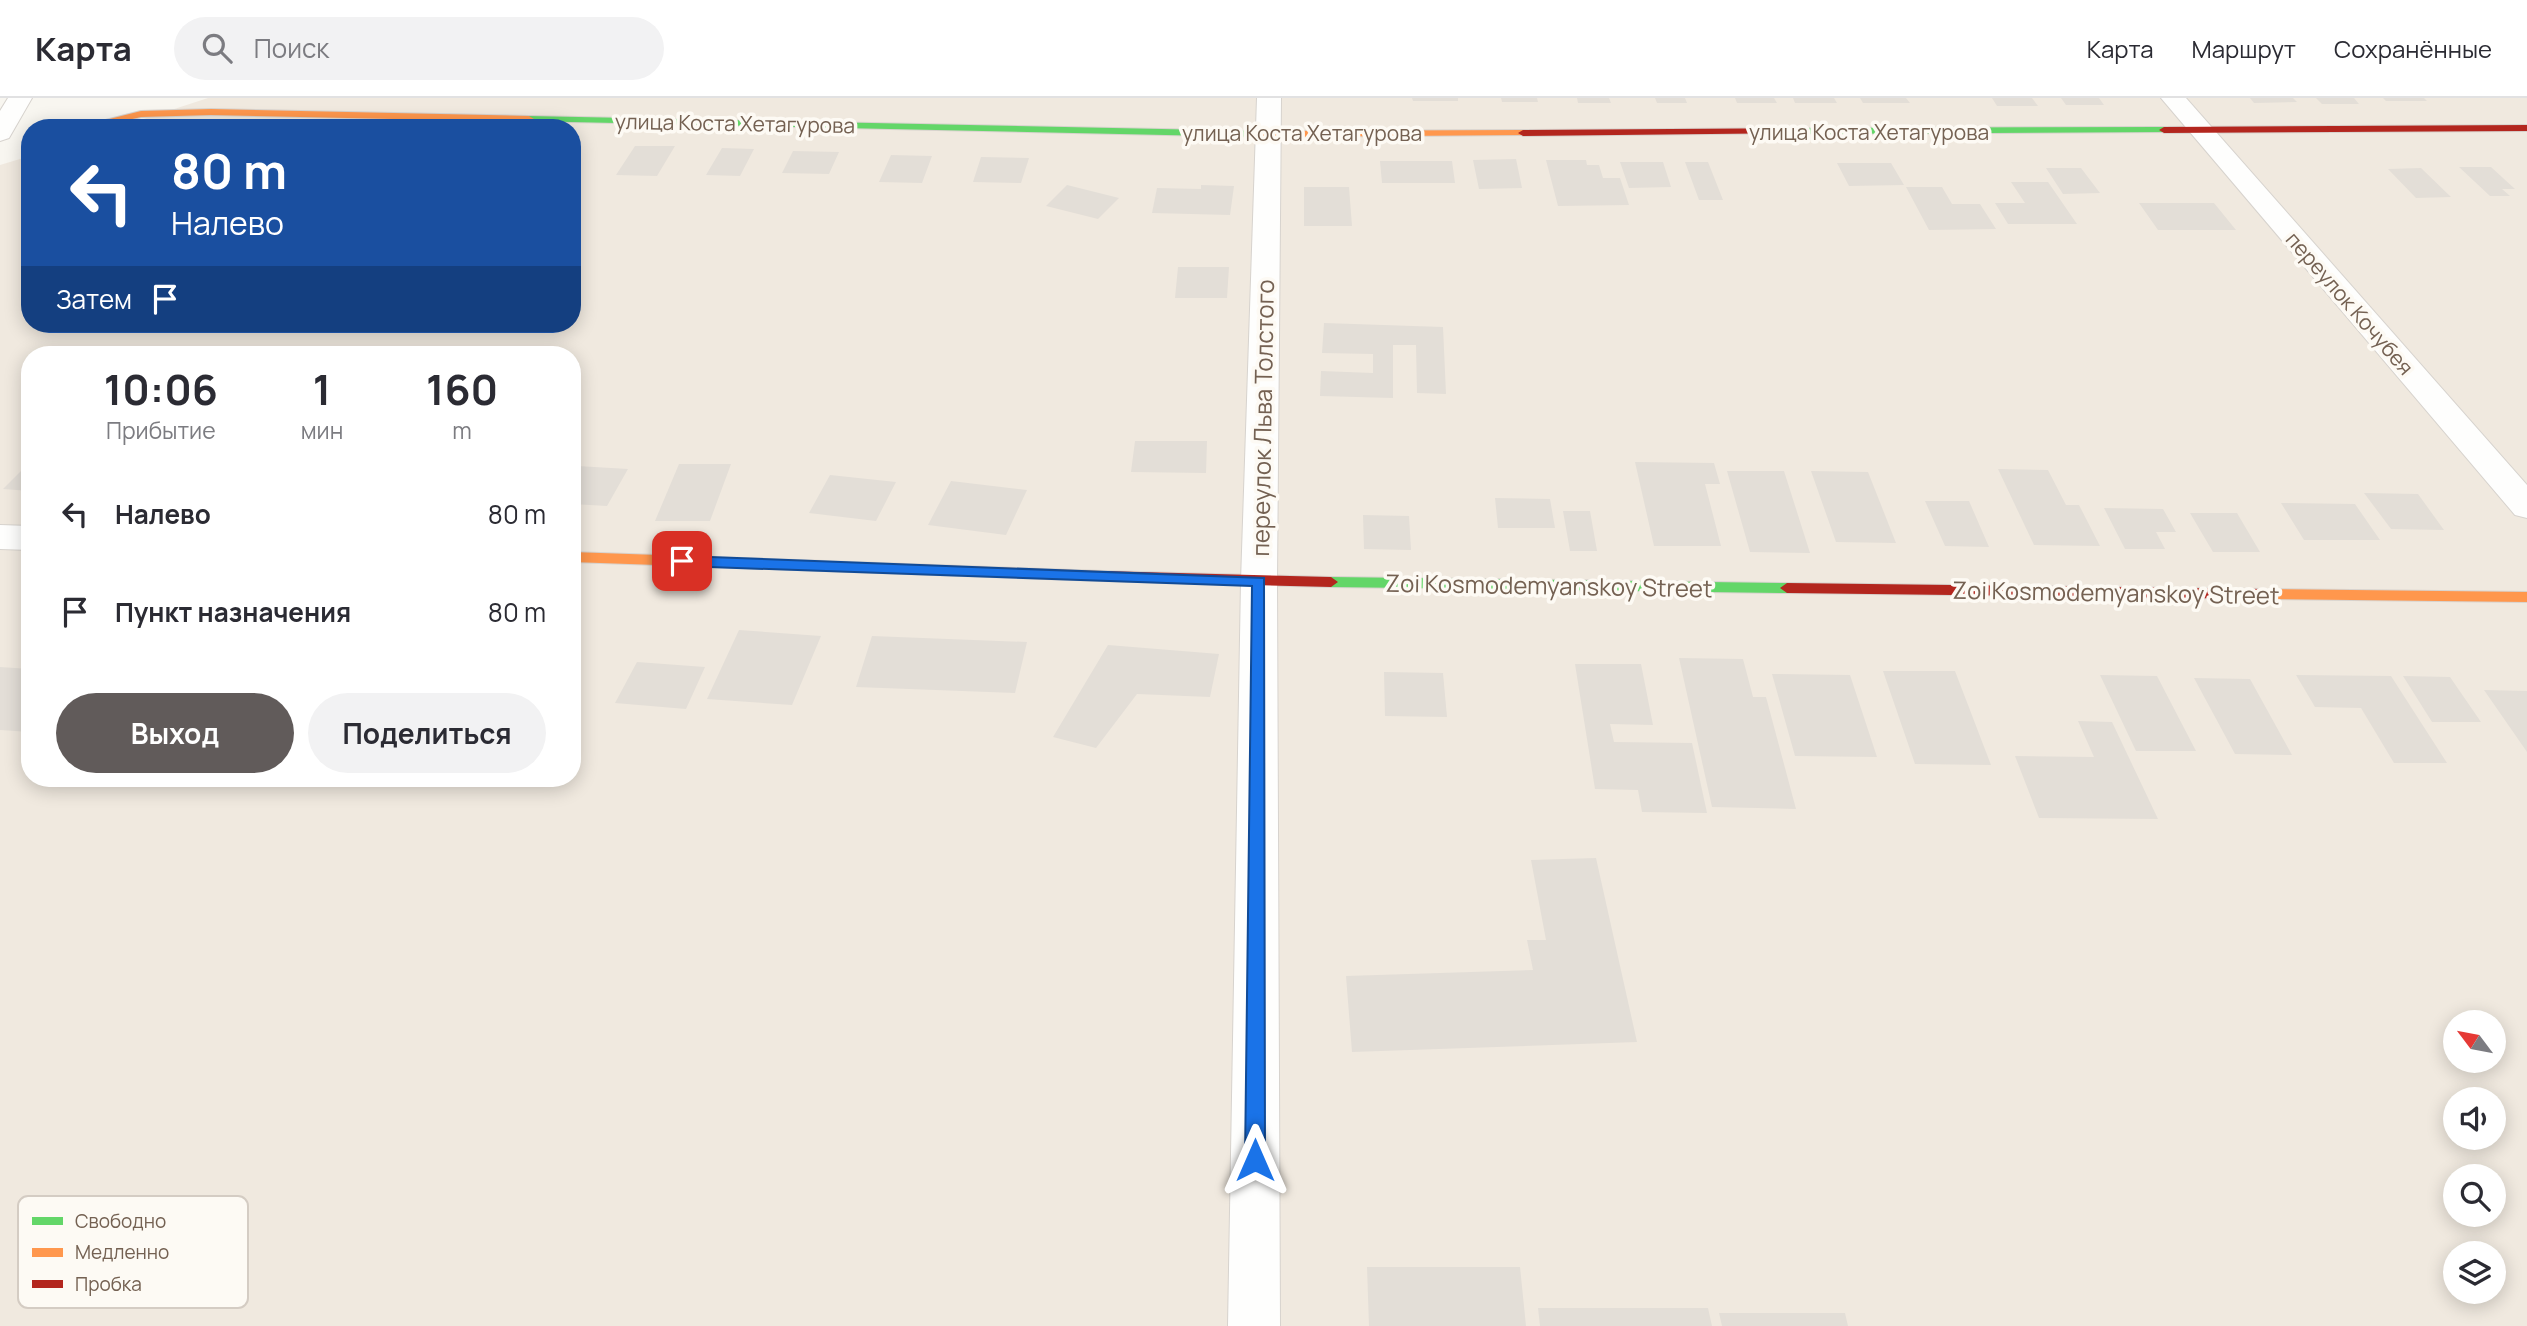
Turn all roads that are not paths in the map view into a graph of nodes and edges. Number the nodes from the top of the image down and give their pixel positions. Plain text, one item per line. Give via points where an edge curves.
1 (20, 98) edge
2 (2173, 98) edge
3 (1268, 116) edge
4 (119, 119) edge
5 (2527, 128) edge
6 (2200, 130) junction
7 (7, 140) edge
8 (2527, 507) edge
9 (0, 537) edge
10 (21, 538) edge
11 (581, 557) edge
12 (1259, 581) junction
13 (2527, 597) edge
14 (1254, 1326) edge

1 - 7 street
2 - 6 street, переулок Кочубея
3 - 4 street, улица Коста Хетагурова via 211,112
3 - 6 street, улица Коста Хетагурова
3 - 12 street, переулок Льва Толстого
5 - 6 street, улица Коста Хетагурова
6 - 8 street, переулок Кочубея
9 - 10 street
11 - 12 street, Zoi Kosmodemyanskoy Street
12 - 13 street, Zoi Kosmodemyanskoy Street
12 - 14 street, переулок Льва Толстого

